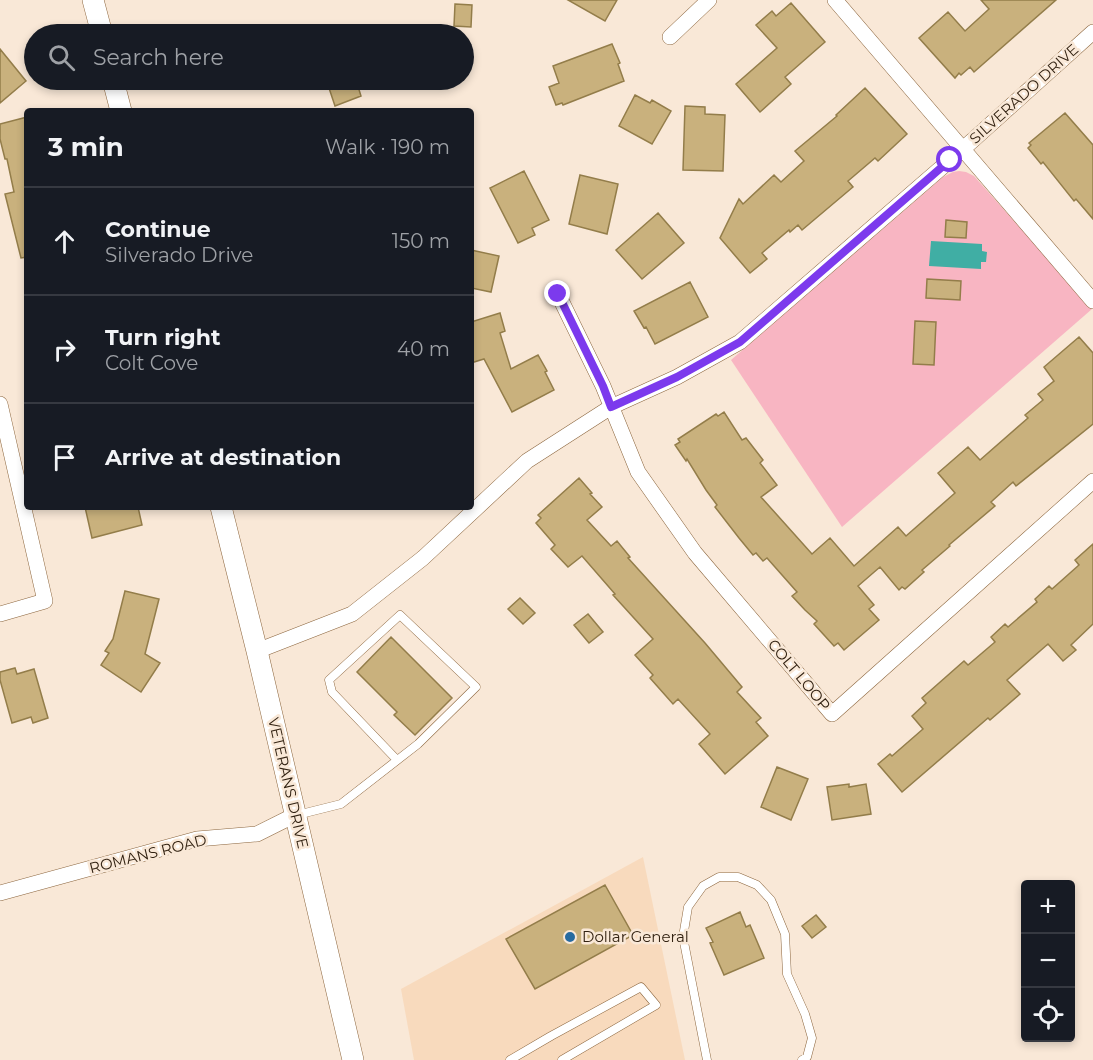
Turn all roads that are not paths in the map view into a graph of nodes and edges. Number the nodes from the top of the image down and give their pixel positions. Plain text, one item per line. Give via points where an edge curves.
1 (93, 0) edge
2 (709, 0) edge
3 (835, 0) edge
4 (99, 24) edge
5 (1093, 32) edge
6 (670, 37) dead end
7 (116, 90) edge
8 (120, 108) edge
9 (963, 149) junction
10 (558, 294) dead end
11 (1093, 301) edge
12 (0, 404) edge
13 (611, 407) junction
14 (1093, 481) edge
15 (24, 509) edge
16 (24, 510) edge
17 (221, 510) edge
18 (474, 510) edge
19 (474, 510) edge
20 (0, 614) edge
21 (257, 651) junction
22 (396, 760) junction
23 (295, 815) junction
24 (0, 893) edge
25 (353, 1060) edge
26 (510, 1060) edge
27 (562, 1060) edge
28 (707, 1060) edge
29 (802, 1060) edge

1 - 4 main road
2 - 6 street
3 - 9 street
5 - 9 street, SILVERADO DRIVE
7 - 8 main road
9 - 11 street
9 - 13 street, SILVERADO DRIVE via 740,342
10 - 13 street
12 - 15 street
13 - 14 street, COLT LOOP via 638,472 695,553 832,714
13 - 19 street, SILVERADO DRIVE via 526,461
16 - 20 street via 45,601
17 - 21 main road, VETERANS DRIVE
18 - 21 street, SILVERADO DRIVE via 423,558 352,614
21 - 23 main road, VETERANS DRIVE
22 - 22 lane via 418,744 476,687 400,615 329,680 332,692
22 - 23 lane via 341,804
23 - 24 street, ROMANS ROAD via 257,834 197,839
23 - 25 main road, VETERANS DRIVE
26 - 27 lane via 641,987 656,1005
28 - 29 lane via 683,937 688,907 703,886 719,877 738,877 757,885 771,900 785,934 787,974 813,1038 807,1057

